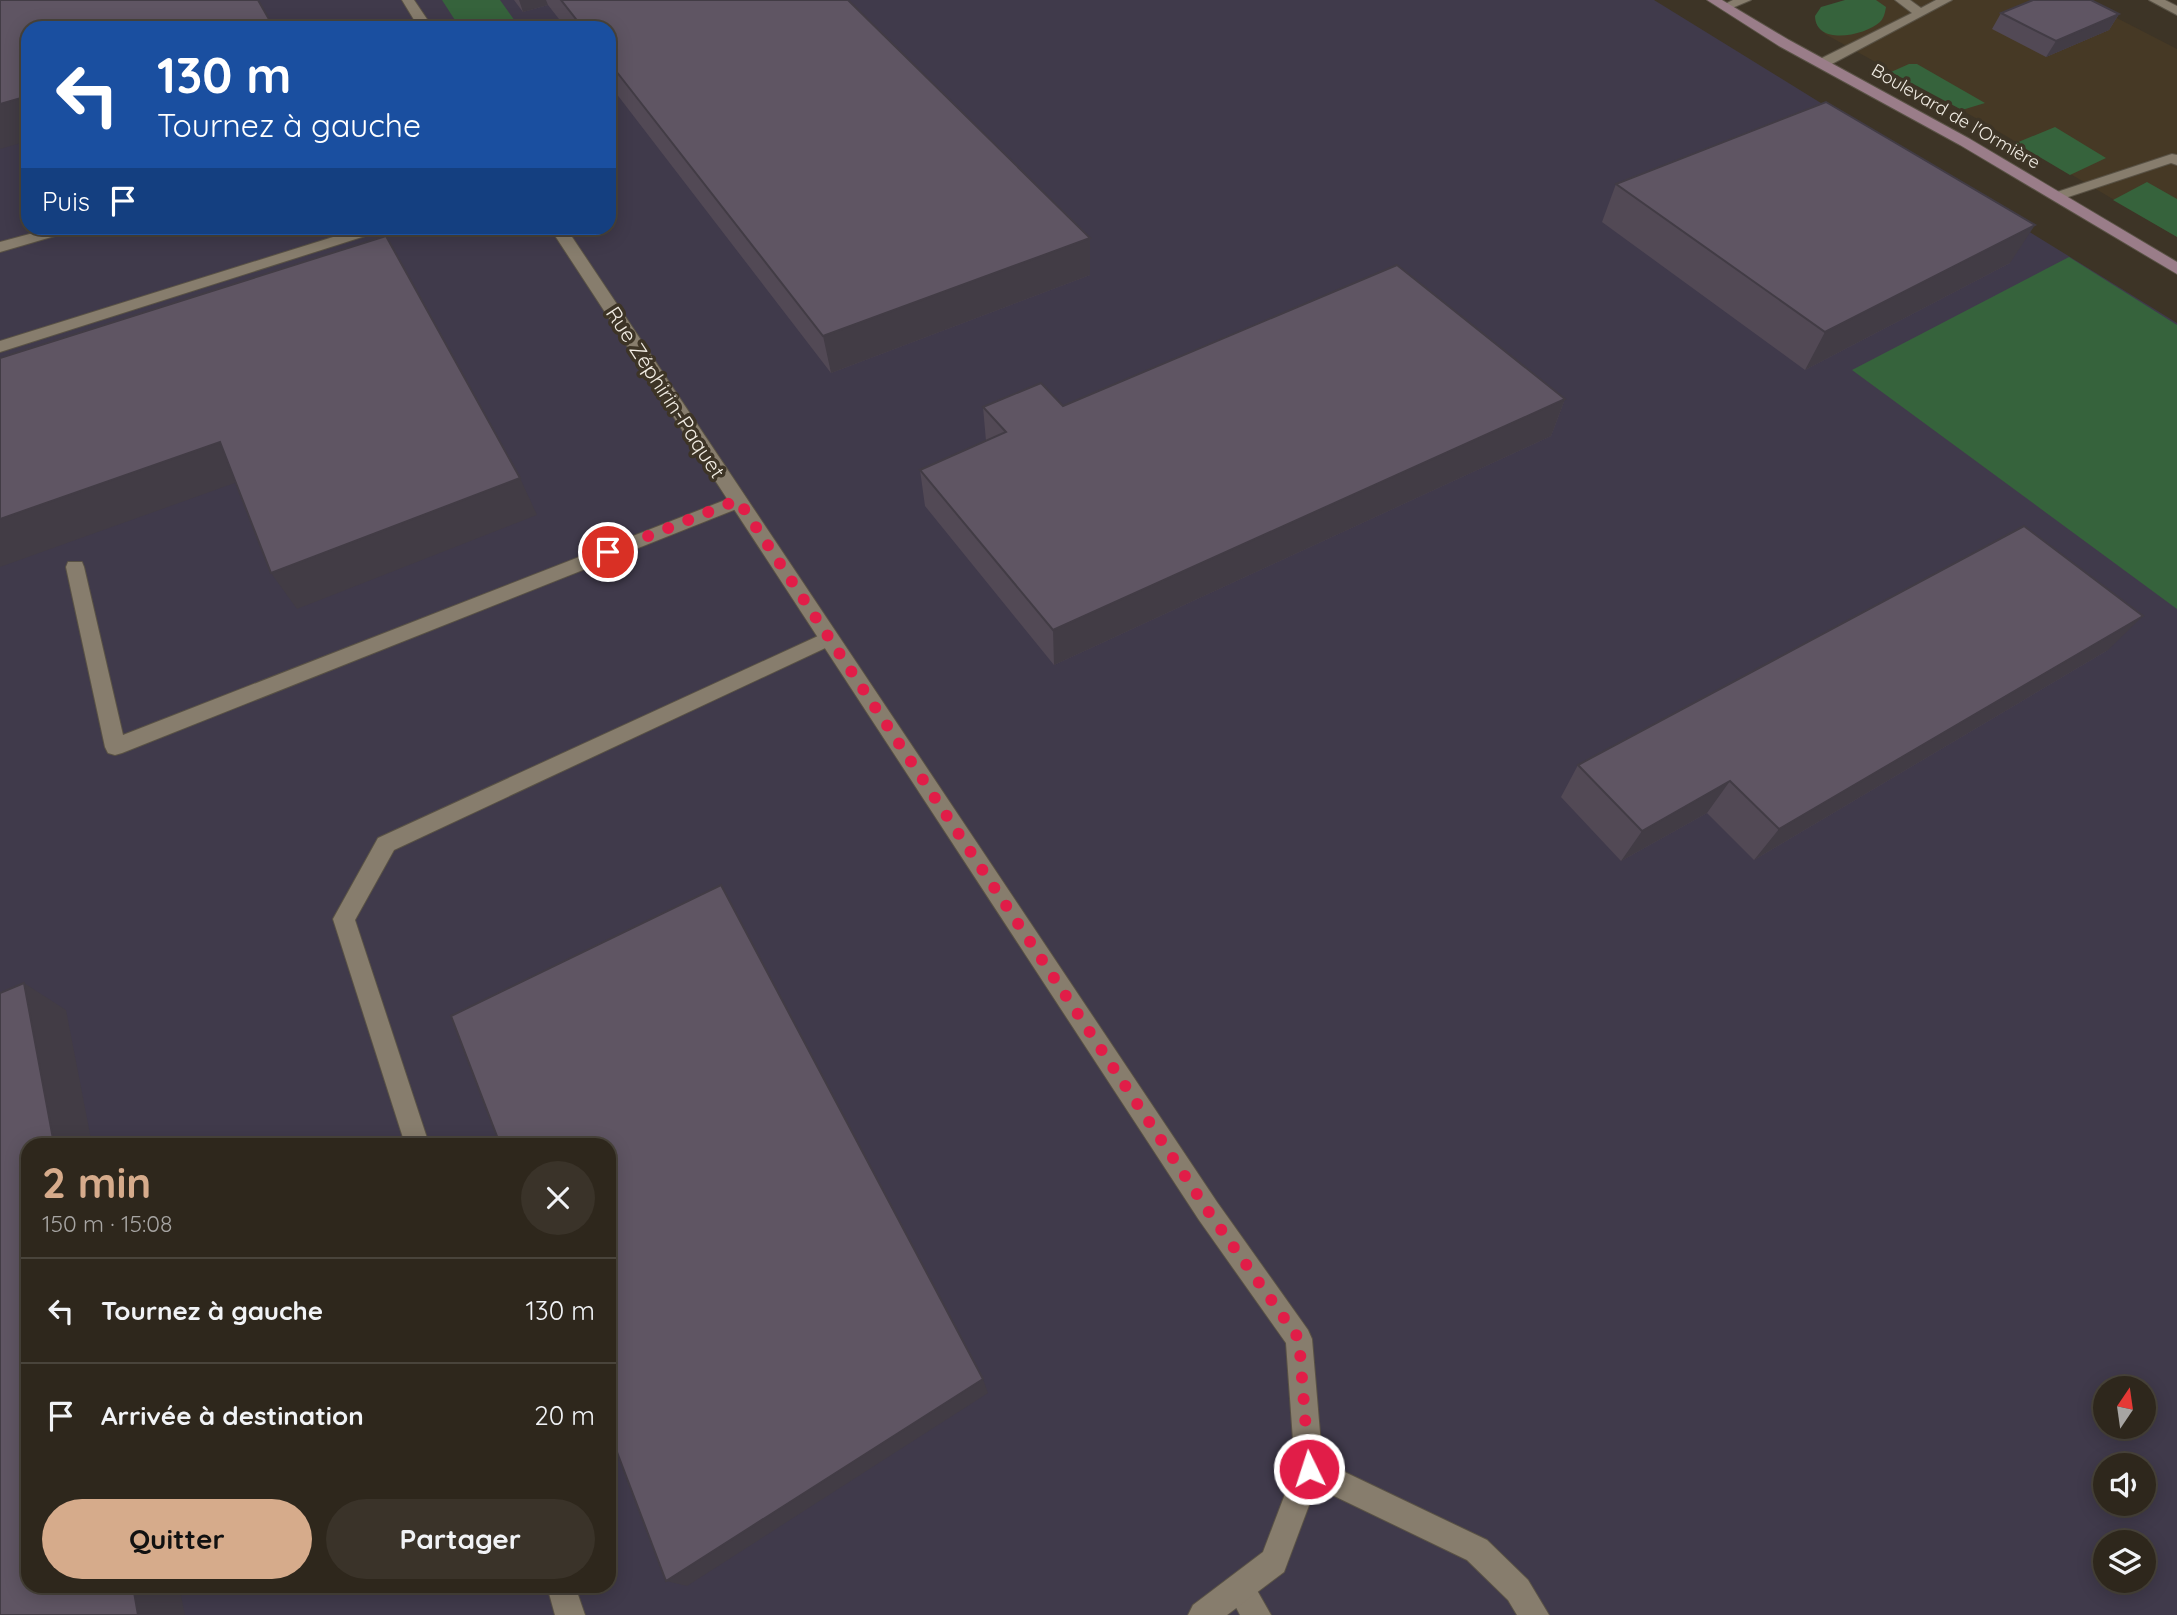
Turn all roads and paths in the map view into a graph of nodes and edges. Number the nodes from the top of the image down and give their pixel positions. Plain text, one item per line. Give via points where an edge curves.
1 (408, 0) edge
2 (1745, 0) edge
3 (1901, 0) edge
4 (1946, 0) edge
5 (2155, 0) edge
6 (1719, 4) edge
7 (2177, 11) edge
8 (1920, 13) junction
9 (422, 21) edge
10 (1823, 63) junction
11 (2173, 154) edge
12 (2056, 197) junction
13 (42, 235) edge
14 (354, 235) edge
15 (563, 235) edge
16 (0, 247) edge
17 (2177, 269) edge
18 (0, 348) edge
19 (738, 500) junction
20 (75, 567) dead end
21 (829, 638) junction
22 (415, 1138) edge
23 (1309, 1469) junction
24 (1240, 1588) junction
25 (563, 1593) edge
26 (570, 1615) edge
27 (1203, 1615) edge
28 (1256, 1615) edge
29 (1534, 1615) edge

1 - 9 street
2 - 6 street
3 - 8 street
4 - 8 street
5 - 7 street
6 - 10 main road, Boulevard de l'Ormière
8 - 10 street
10 - 12 main road, Boulevard de l'Ormière
11 - 12 street
12 - 17 main road, Boulevard de l'Ormière
13 - 16 street
14 - 18 street
15 - 19 street, Rue Zéphirin-Paquet
19 - 20 street via 115,747
19 - 21 street, Rue Zéphirin-Paquet
21 - 22 street via 386,844 344,919
21 - 23 street, Rue Zéphirin-Paquet via 1208,1211 1299,1339
23 - 24 street, Rue Zéphirin-Paquet via 1274,1562
23 - 29 street via 1476,1550 1518,1590
24 - 27 street, Rue Zéphirin-Paquet
24 - 28 street
25 - 26 street

